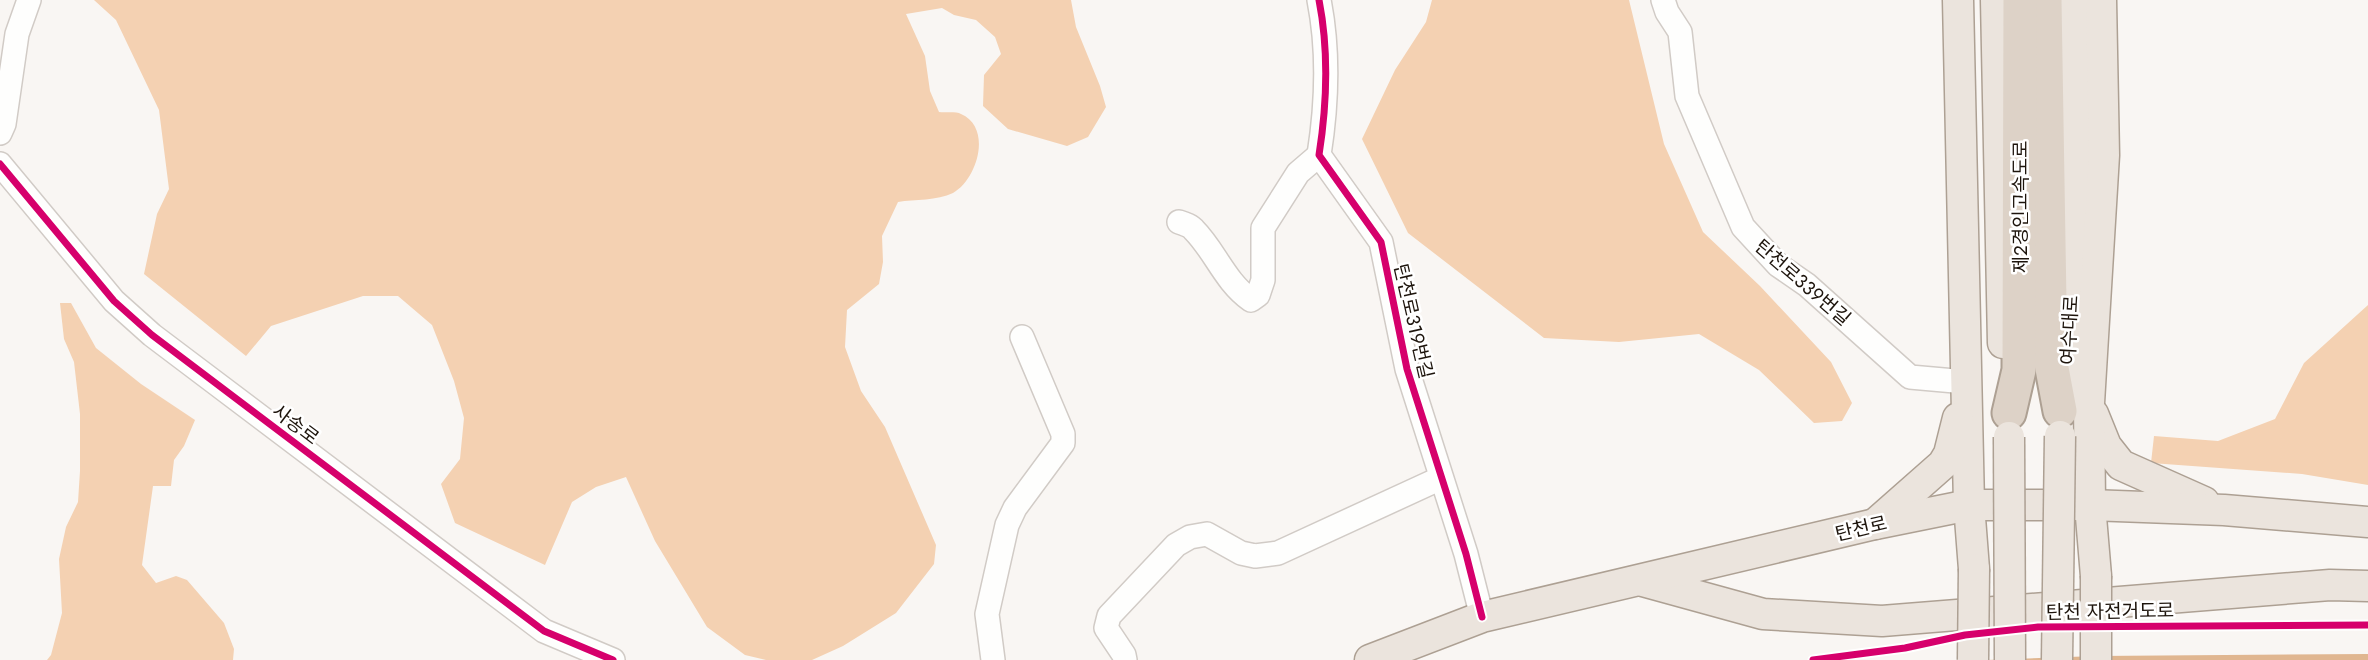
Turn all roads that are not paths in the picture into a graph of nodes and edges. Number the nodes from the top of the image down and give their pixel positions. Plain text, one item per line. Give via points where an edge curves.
1 (29, 0) edge
2 (1319, 0) edge
3 (1663, 0) edge
4 (1958, 0) edge
5 (1996, 0) edge
6 (2020, 0) edge
7 (2045, 0) edge
8 (2074, 0) edge
9 (2101, 0) edge
10 (0, 133) edge
11 (1319, 155) junction
12 (3, 175) edge
13 (1180, 222) dead end
14 (1022, 337) dead end
15 (1966, 382) junction
16 (2069, 417) junction
17 (2009, 425) junction
18 (1441, 478) junction
19 (1969, 505) junction
20 (2091, 505) junction
21 (2224, 510) junction
22 (2368, 522) edge
23 (1875, 524) junction
24 (1639, 580) junction
25 (2368, 586) edge
26 (1482, 617) junction
27 (613, 660) edge
28 (993, 660) edge
29 (1125, 660) edge
30 (1370, 660) edge
31 (1973, 660) edge
32 (2010, 660) edge
33 (2057, 660) edge
34 (2096, 660) edge

1 - 10 street via 18,34
2 - 11 street via 1325,79
3 - 15 street, 탄천로339번길 via 1680,32 1687,96 1744,227 1779,265 1910,377
4 - 15 main road
5 - 17 main road
6 - 17 highway, 제2경인고속도로 via 2019,370
7 - 16 highway, 제2경인고속도로 via 2051,363
8 - 16 main road, 여수대로 via 2076,142
9 - 16 main road via 2104,155
11 - 13 street via 1298,173 1263,228 1263,280 1251,300 1193,228
11 - 18 street, 탄천로319번길 via 1381,243 1407,369
12 - 27 street, 사송로 via 114,301 152,335 544,631
14 - 28 street via 1063,443 1007,525 987,614
15 - 19 main road
15 - 23 main road via 1943,464
16 - 20 main road
16 - 21 main road via 2106,446 2121,465
16 - 33 main road, 여수대로, bridge
17 - 32 main road, bridge
18 - 26 street, 탄천로319번길
18 - 29 street via 1278,553 1241,554 1207,534 1176,545 1109,616 1106,628
19 - 20 main road, 탄천로
19 - 23 main road, 탄천로
19 - 31 main road, bridge
20 - 21 main road, 탄천로
20 - 34 main road, bridge
21 - 22 main road, 탄천로
23 - 24 main road, 탄천로
24 - 25 main road via 1762,614 1882,621 2330,585
24 - 26 main road, 탄천로
26 - 30 main road, 탄천로

